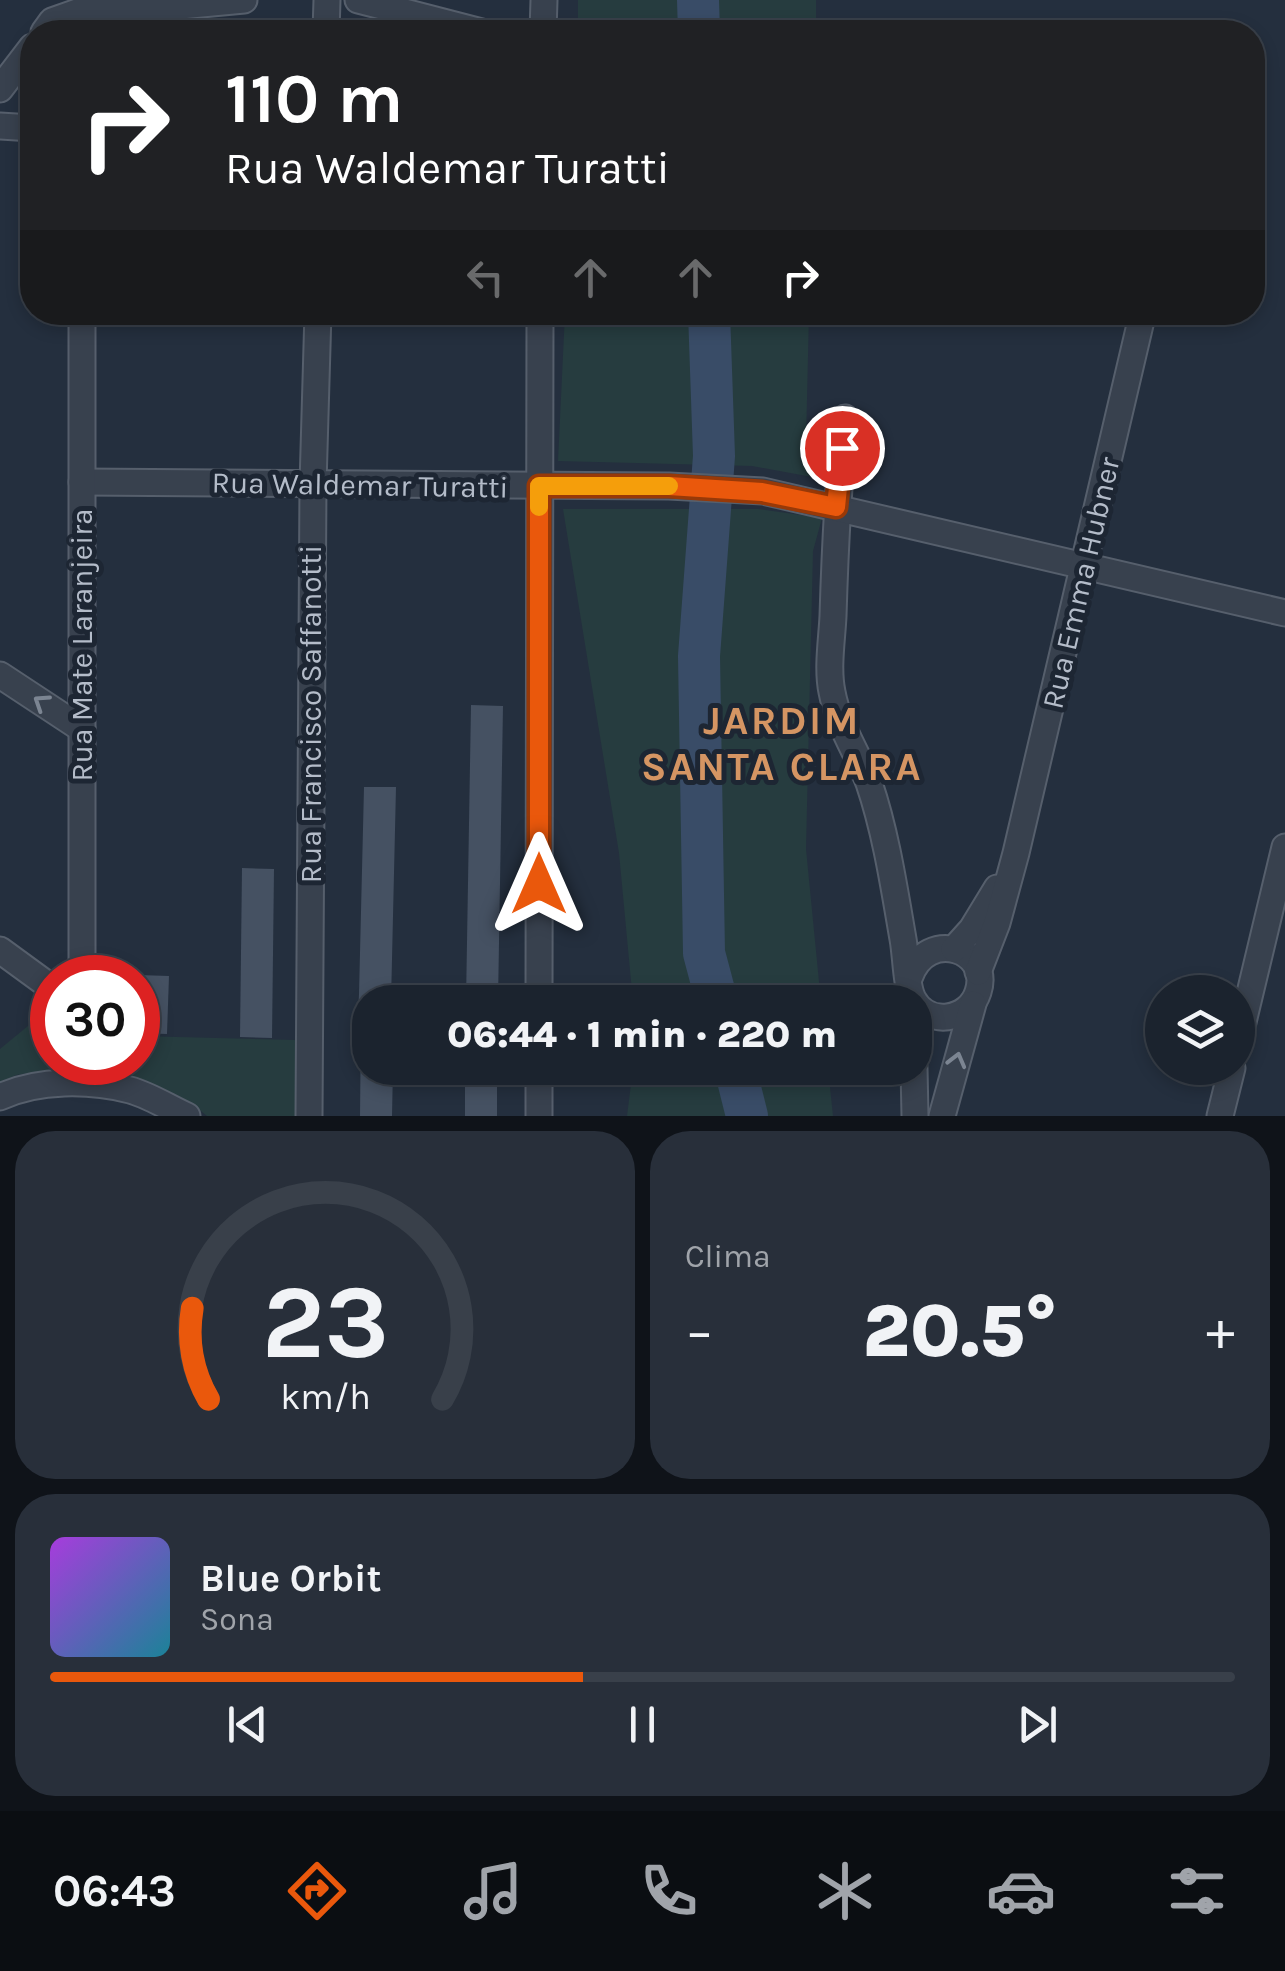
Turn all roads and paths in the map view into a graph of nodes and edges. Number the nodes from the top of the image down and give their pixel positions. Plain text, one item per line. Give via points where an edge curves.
1 (244, 0) edge
2 (358, 0) edge
3 (83, 14) edge
4 (56, 20) edge
5 (436, 20) edge
6 (20, 63) edge
7 (0, 89) edge
8 (82, 325) edge
9 (318, 325) edge
10 (540, 325) edge
11 (1141, 325) edge
12 (845, 418) dead end
13 (82, 482) junction
14 (313, 484) junction
15 (539, 486) junction
16 (836, 507) junction
17 (1085, 566) junction
18 (1285, 613) edge
19 (0, 675) edge
20 (82, 729) junction
21 (1285, 847) edge
22 (1016, 853) junction
23 (891, 869) junction
24 (942, 949) junction
25 (0, 950) edge
26 (82, 955) edge
27 (30, 972) edge
28 (978, 972) junction
29 (1254, 975) edge
30 (539, 985) edge
31 (911, 985) edge
32 (913, 985) edge
33 (973, 1004) junction
34 (932, 1016) edge
35 (32, 1085) edge
36 (115, 1085) edge
37 (539, 1085) edge
38 (914, 1085) edge
39 (1228, 1085) edge
40 (0, 1097) edge
41 (187, 1116) edge
42 (309, 1116) edge
43 (539, 1116) edge
44 (915, 1116) edge
45 (942, 1116) edge
46 (1220, 1116) edge

1 - 3 street
2 - 5 street
3 - 4 street
6 - 7 street
8 - 13 street, Rua Mate Laranjeira
9 - 14 street, Rua Francisco Saffanotti
10 - 15 street
11 - 17 street, Rua Emma Hubner
12 - 16 street
13 - 14 street, Rua Waldemar Turatti
13 - 20 street, Rua Mate Laranjeira
14 - 15 street, Rua Waldemar Turatti
14 - 42 street, Rua Francisco Saffanotti
15 - 16 street, Rua Waldemar Turatti via 762,492
15 - 30 street
16 - 17 street, Rua Waldemar Turatti
16 - 23 street via 831,689 868,783
17 - 18 street, Rua Waldemar Turatti
17 - 22 street, Rua Emma Hubner
20 -> 19 street
20 - 26 street, Rua Mate Laranjeira
21 - 29 street
22 - 24 street, Rua Emma Hubner via 972,929
22 - 28 street, Rua Emma Hubner
23 - 24 street
23 - 31 street
24 - 28 street via 965,954
24 - 32 street via 914,965
25 - 27 street
28 - 33 street
33 - 34 street via 964,1012
45 -> 33 street
35 - 40 street
36 - 41 street
37 - 43 street
38 - 44 street
39 - 46 street

